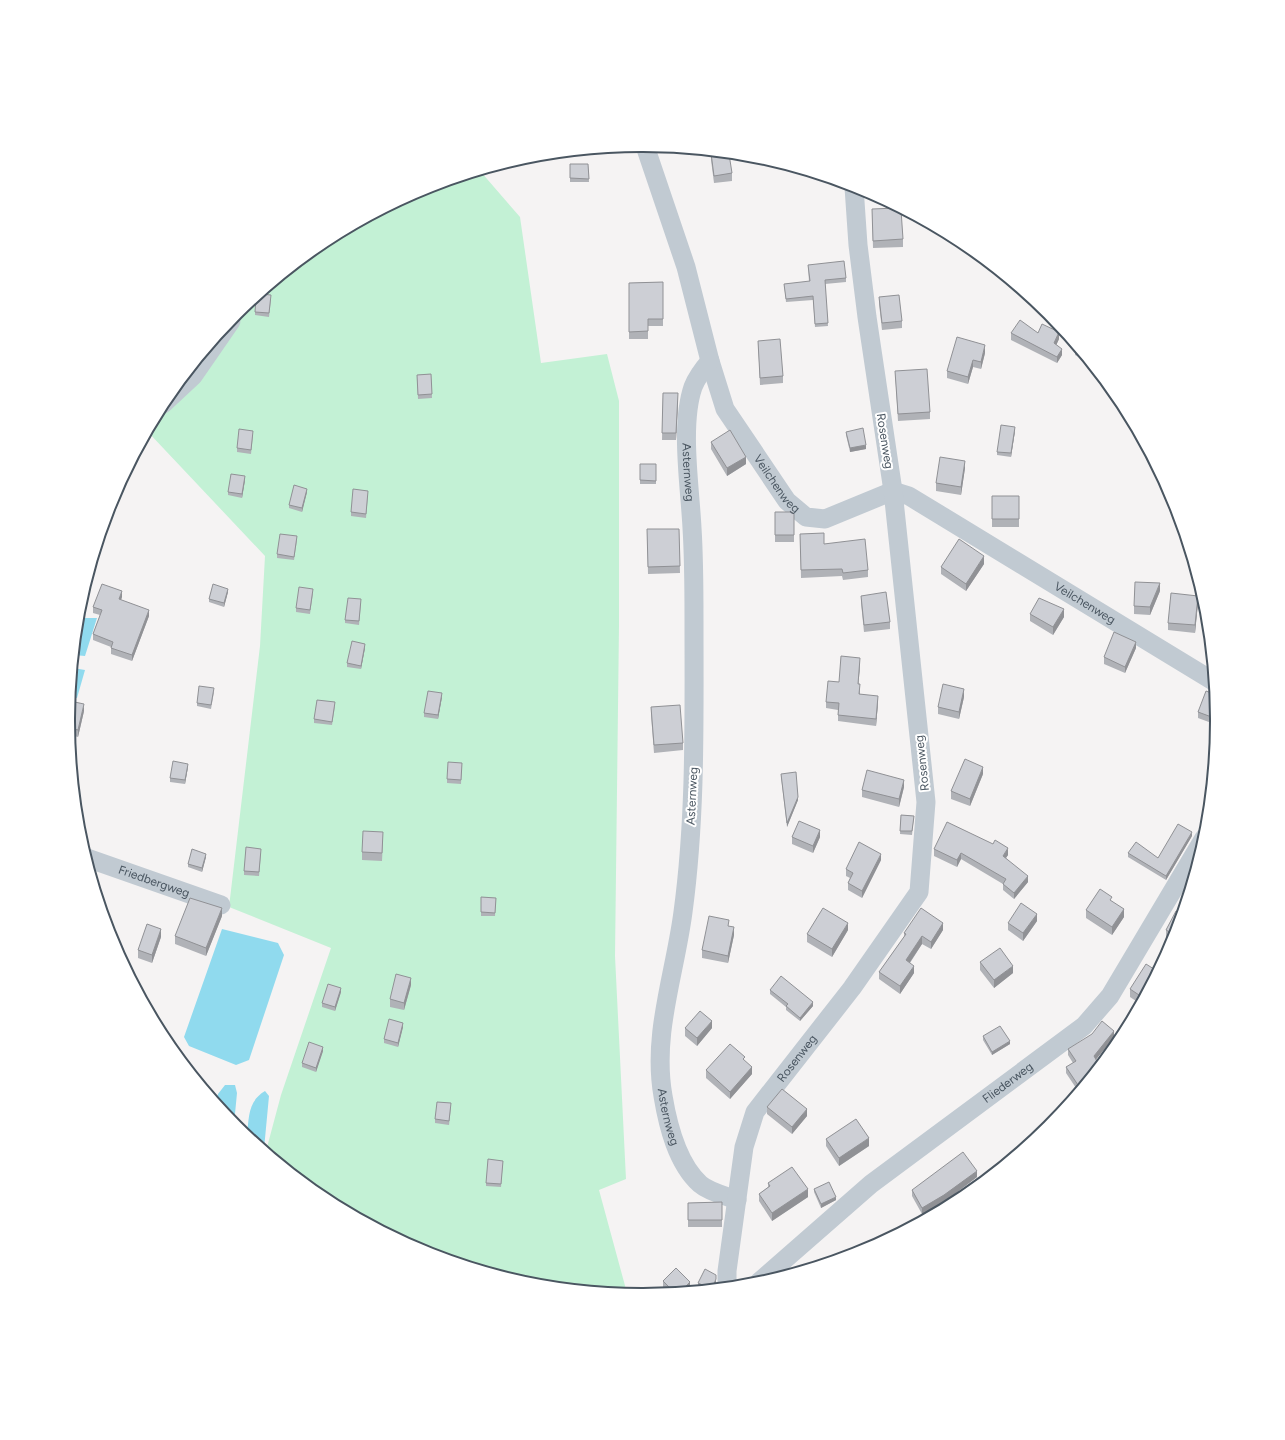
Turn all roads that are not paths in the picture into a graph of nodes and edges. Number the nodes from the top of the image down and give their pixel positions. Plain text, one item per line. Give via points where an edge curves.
1 (647, 152) edge
2 (854, 194) edge
3 (710, 361) junction
4 (201, 364) edge
5 (188, 381) edge
6 (893, 491) junction
7 (1208, 678) edge
8 (1194, 856) edge
9 (92, 860) edge
10 (221, 906) edge
11 (737, 1200) junction
12 (769, 1273) edge
13 (727, 1281) edge

1 - 3 street, Veilchenweg via 686,267
2 - 6 street, Rosenweg via 868,325
3 - 6 street, Veilchenweg via 725,409 787,501 806,517 825,519
3 - 11 street, Asternweg via 693,387 688,414 694,552 694,751 689,857 683,914 664,1014 660,1054 662,1094 671,1134 687,1169 702,1186
4 - 5 street
6 - 7 street, Veilchenweg via 909,496
6 - 11 street, Rosenweg via 926,802 919,892 852,988 755,1112 744,1147
8 - 12 street, Fliederweg via 1110,996 1084,1026 871,1184
9 - 10 street, Friedbergweg
11 - 13 street, Rosenweg

